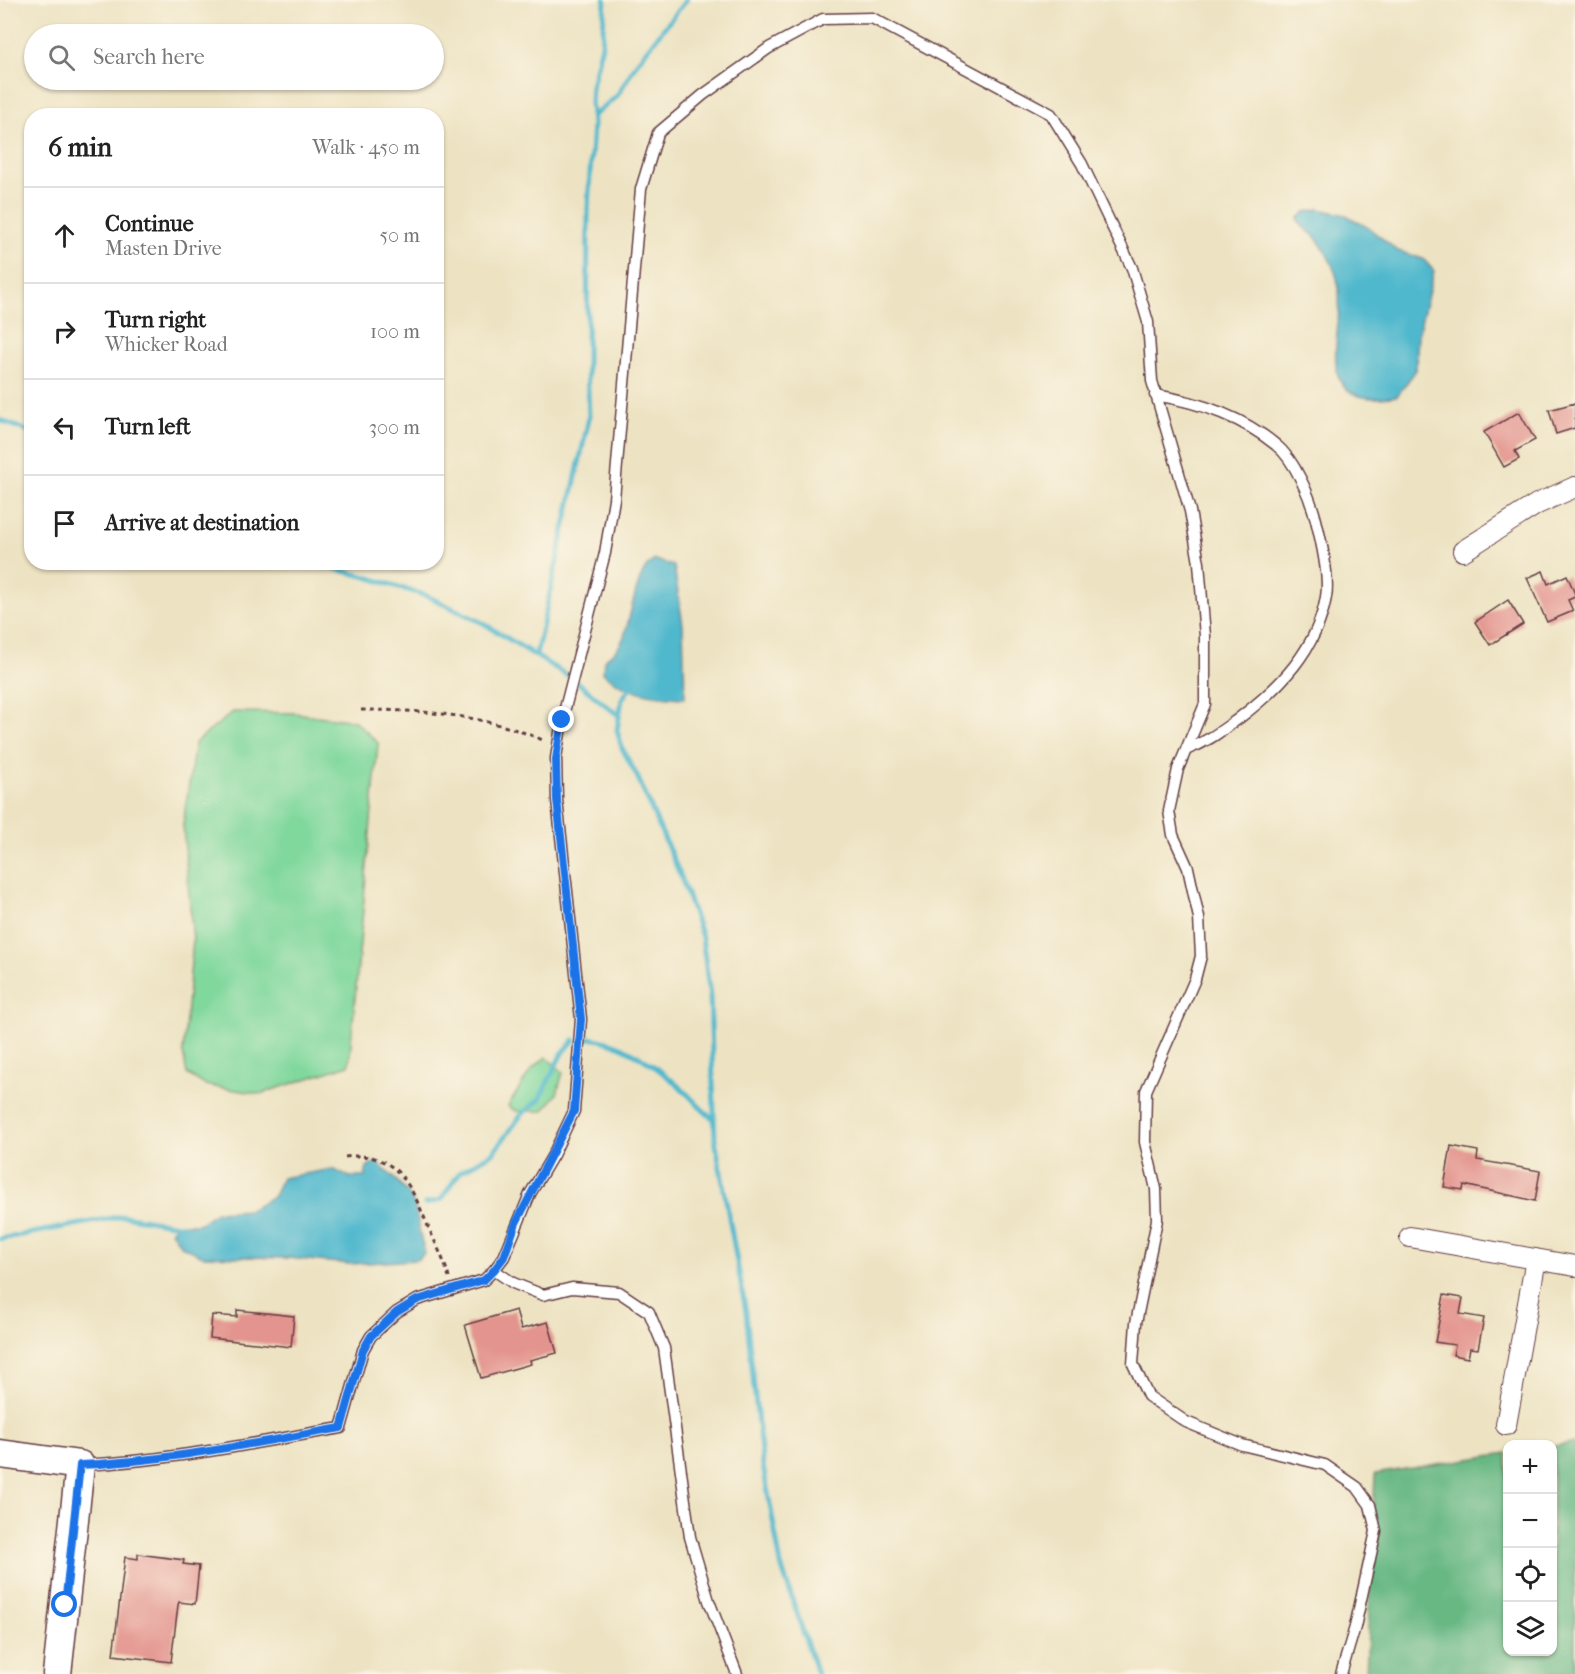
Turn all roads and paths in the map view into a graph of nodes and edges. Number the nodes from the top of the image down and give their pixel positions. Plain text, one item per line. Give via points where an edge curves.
1 (1155, 394) junction
2 (1575, 487) edge
3 (1463, 551) dead end
4 (361, 710) dead end
5 (558, 747) junction
6 (1188, 749) junction
7 (345, 1157) dead end
8 (1410, 1238) dead end
9 (1536, 1260) junction
10 (1575, 1266) edge
11 (494, 1270) junction
12 (450, 1289) junction
13 (1506, 1425) dead end
14 (0, 1454) edge
15 (80, 1465) junction
16 (57, 1674) edge
17 (737, 1674) edge
18 (1341, 1674) edge

1 - 5 lane via 1148,322 1132,268 1082,164 1051,114 872,18 823,19 769,48 658,133 641,189 614,499 605,553
1 - 6 lane via 1190,511 1205,636 1204,704
1 - 6 lane via 1190,401 1235,418 1278,446 1308,491 1321,540 1327,596 1297,665 1266,697 1205,743
2 - 3 street via 1537,504
4 - 5 path via 466,716 514,728
5 - 11 lane via 557,800 581,1019 574,1111 525,1204 504,1257
6 - 18 lane via 1169,811 1173,835 1188,868 1199,918 1201,956 1195,979 1146,1091 1145,1142 1156,1189 1157,1220 1136,1323 1133,1364 1148,1396 1186,1422 1242,1445 1325,1465 1357,1487 1370,1505 1376,1531
7 - 12 path via 373,1158 394,1168 408,1181 448,1275
8 - 9 street
9 - 10 street
9 - 13 street
11 - 12 lane via 484,1280
11 - 17 lane via 543,1295 572,1288 619,1292 649,1312 664,1348 690,1537
12 - 15 lane via 417,1300 371,1336 363,1350 341,1428 164,1458
14 - 15 street
15 - 16 street

